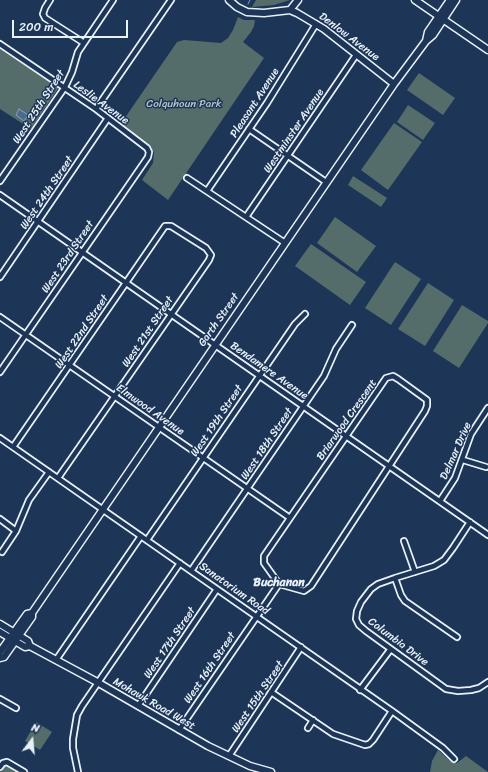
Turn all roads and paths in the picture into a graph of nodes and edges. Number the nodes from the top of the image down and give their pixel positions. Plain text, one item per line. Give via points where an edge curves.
1 (50, 0) edge
2 (113, 0) edge
3 (171, 0) edge
4 (229, 0) edge
5 (298, 0) edge
6 (415, 0) edge
7 (450, 0) edge
8 (456, 0) edge
9 (290, 10) junction
10 (441, 18) junction
11 (316, 24) junction
12 (84, 43) junction
13 (0, 44) edge
14 (488, 50) edge
15 (356, 55) junction
16 (394, 84) junction
17 (65, 88) junction
18 (96, 109) junction
19 (108, 118) junction
20 (249, 129) junction
21 (149, 152) joint
22 (288, 156) junction
23 (187, 178) dead end
24 (0, 181) edge
25 (326, 182) junction
26 (207, 191) junction
27 (0, 195) edge
28 (246, 217) junction
29 (38, 222) junction
30 (165, 226) joint
31 (285, 243) junction
32 (83, 252) junction
33 (0, 277) edge
34 (126, 283) junction
35 (171, 314) junction
36 (305, 314) dead end
37 (0, 317) edge
38 (352, 325) dead end
39 (26, 334) junction
40 (215, 344) junction
41 (70, 365) junction
42 (0, 372) edge
43 (259, 375) junction
44 (115, 396) junction
45 (304, 406) junction
46 (488, 408) edge
47 (159, 426) junction
48 (346, 435) junction
49 (0, 438) edge
50 (14, 447) junction
51 (203, 458) junction
52 (463, 460) junction
53 (390, 466) junction
54 (486, 467) dead end
55 (49, 472) junction
56 (58, 478) junction
57 (248, 488) junction
58 (440, 501) junction
59 (102, 509) junction
60 (290, 518) junction
61 (0, 519) edge
62 (470, 522) junction
63 (16, 531) junction
64 (488, 535) edge
65 (141, 536) junction
66 (147, 540) junction
67 (404, 541) dead end
68 (2, 552) dead end
69 (180, 563) junction
70 (191, 571) junction
71 (415, 572) junction
72 (395, 578) junction
73 (279, 584) junction
74 (217, 589) junction
75 (256, 616) junction
76 (0, 624) edge
77 (0, 632) edge
78 (14, 637) junction
79 (457, 637) dead end
80 (301, 647) junction
81 (390, 650) junction
82 (0, 652) edge
83 (0, 658) edge
84 (56, 660) junction
85 (97, 682) junction
86 (488, 682) edge
87 (360, 690) junction
88 (271, 692) junction
89 (0, 699) edge
90 (138, 706) junction
91 (16, 708) dead end
92 (392, 711) junction
93 (313, 720) junction
94 (308, 728) dead end
95 (179, 730) junction
96 (229, 756) junction
97 (454, 759) dead end
98 (0, 767) edge
99 (24, 772) edge
100 (78, 772) edge
101 (271, 772) edge

1 - 12 street via 43,14 45,18
2 - 12 street, West 25th Street
3 - 18 street
4 - 9 main road via 247,12
5 - 9 main road
6 - 10 main road
7 - 10 main road, Garth Street
8 - 10 main road, Garth Street
9 - 11 main road, Denlow Avenue
10 - 14 main road
10 - 16 main road, Garth Street via 428,32 426,41
11 - 15 main road, Denlow Avenue
11 - 20 street, Pleasant Avenue
12 - 17 street, West 25th Street via 78,52
13 - 17 street, Leslie Avenue
15 - 16 main road, Denlow Avenue
15 - 22 street, Westminster Avenue
16 - 25 main road, Garth Street
17 - 18 street, Leslie Avenue
17 - 24 street, West 25th Street
18 - 19 street, Leslie Avenue
19 - 21 street, Leslie Avenue
19 - 29 street, West 24th Street
20 - 22 street
20 - 26 street, Pleasant Avenue
21 - 32 street, West 23rd Street
22 - 25 street
22 - 28 street, Westminster Avenue
23 - 26 street
25 - 31 main road, Garth Street
26 - 28 street
27 - 29 street, Bendamere Avenue
28 - 31 street
29 - 32 street, Bendamere Avenue
29 - 33 street, West 24th Street
30 - 34 street, West 22nd Street
30 - 35 street, West 21st Street via 170,226 206,248 211,255
31 - 40 main road, Garth Street
32 - 34 street, Bendamere Avenue
32 - 39 street, West 23rd Street
34 - 35 street, Bendamere Avenue
34 - 41 street, West 22nd Street
35 - 40 street, Bendamere Avenue
35 - 44 street, West 21st Street
36 - 43 street, West 19th Street
37 - 39 street, Elmwood Avenue
38 - 45 street, West 18th Street
39 - 41 street, Elmwood Avenue
39 - 42 street, West 23rd Street
40 - 43 street, Bendamere Avenue
40 - 47 main road, Garth Street
41 - 44 street, Elmwood Avenue
41 - 50 street, West 22nd Street
43 - 45 street, Bendamere Avenue
43 - 51 street, West 19th Street
44 - 47 street, Elmwood Avenue
44 - 56 street, West 21st Street
45 - 48 street, Bendamere Avenue
45 - 57 street, West 18th Street
46 - 52 street, Delmar Drive via 471,434
47 - 51 street, Elmwood Avenue
47 - 59 main road, Garth Street
48 - 53 street, Bendamere Avenue
48 - 53 street, Briarwood Crescent via 386,378 393,376 403,382 424,397 428,406
48 - 60 street, Briarwood Crescent
49 - 50 street, Sanatorium Road
50 - 55 street, Sanatorium Road
51 - 57 street, Elmwood Avenue
51 - 66 street, West 19th Street
52 - 54 street
52 - 58 street, Delmar Drive via 453,484
53 - 58 street, Bendamere Avenue
53 - 73 street, Briarwood Crescent via 308,590
55 - 56 street, Sanatorium Road
55 - 63 street via 26,506
56 - 59 street, Sanatorium Road
57 - 60 street, Elmwood Avenue
57 - 70 street, West 18th Street
58 - 62 street, Bendamere Avenue
59 - 65 street, Sanatorium Road
59 - 78 main road, Garth Street via 32,613 27,614
60 - 73 street, Briarwood Crescent via 263,560
61 - 63 street
62 - 64 street, Bendamere Avenue
62 - 71 street, Columbia Drive via 444,560
63 - 68 street
65 - 66 street, Sanatorium Road
65 - 84 street
66 - 69 street, Sanatorium Road
67 - 71 street
69 - 70 street, Sanatorium Road
69 - 85 street
70 - 74 street, Sanatorium Road
71 - 72 street, Columbia Drive
72 - 79 street via 405,601
72 - 81 street, Columbia Drive via 371,589 361,602 356,615 359,625
73 - 75 street
74 - 75 street, Sanatorium Road
74 - 90 street, West 17th Street
75 - 80 street, Sanatorium Road
75 - 95 street, West 16th Street
76 - 78 main road, Mohawk Road West
77 - 78 main road, Mohawk Road West
78 - 82 main road, Garth Street
78 - 83 main road, Garth Street via 4,657
78 - 84 main road, Mohawk Road West via 25,647 30,646
80 - 87 street, Sanatorium Road
80 - 88 street, West 15th Street
81 - 86 street, Columbia Drive via 446,689 471,690
81 - 87 street
84 - 85 main road, Mohawk Road West
85 - 90 main road, Mohawk Road West
85 - 100 street via 82,706 74,727 73,748
87 - 92 street, Sanatorium Road
88 - 93 street
88 - 96 street, West 15th Street
89 - 91 street
90 - 95 main road, Mohawk Road West
92 - 93 street via 373,740 365,745 333,734
92 - 97 street, Sanatorium Road
93 - 94 street
95 - 96 main road, Mohawk Road West
96 - 101 main road, Mohawk Road West via 249,768
98 - 99 street via 7,762

